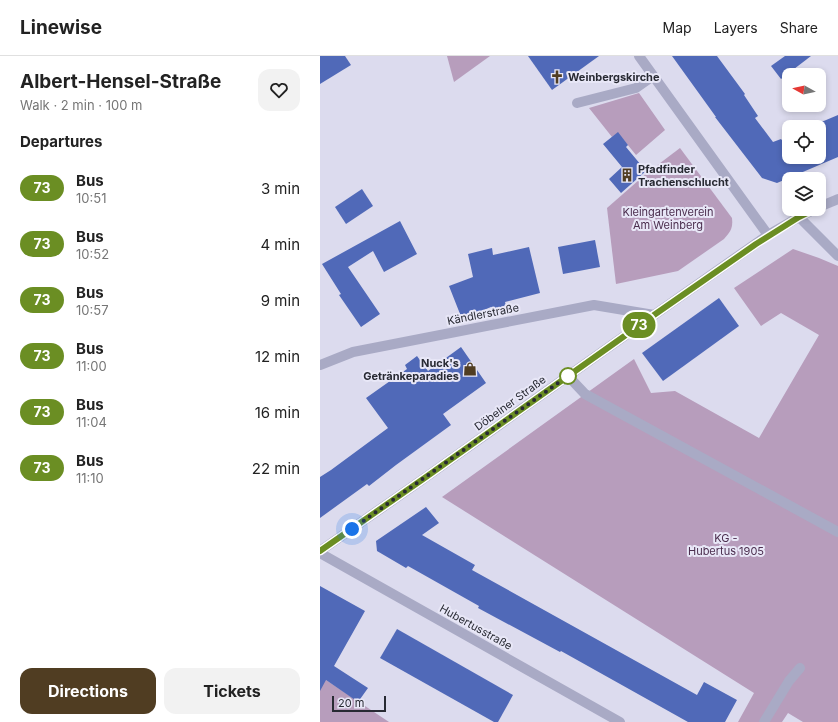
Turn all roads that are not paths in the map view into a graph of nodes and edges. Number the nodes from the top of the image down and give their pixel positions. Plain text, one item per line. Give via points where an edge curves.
1 (638, 56) edge
2 (653, 76) junction
3 (577, 103) dead end
4 (838, 199) edge
5 (826, 204) edge
6 (799, 217) joint
7 (768, 235) junction
8 (838, 256) edge
9 (654, 315) junction
10 (320, 365) edge
11 (568, 376) junction
12 (838, 532) edge
13 (320, 552) edge
14 (800, 668) dead end
15 (620, 722) edge
16 (764, 722) edge

1 - 2 street
2 - 3 street via 636,88
2 - 7 street
4 - 5 street
6 - 7 street, Döbelner Straße
6 - 8 street
7 - 9 street, Döbelner Straße
9 - 10 street, Kändlerstraße via 594,305 353,352
9 - 11 street, Döbelner Straße
11 - 12 street via 585,394
11 - 13 street, Döbelner Straße
13 - 15 street, Hubertusstraße
14 - 16 street

